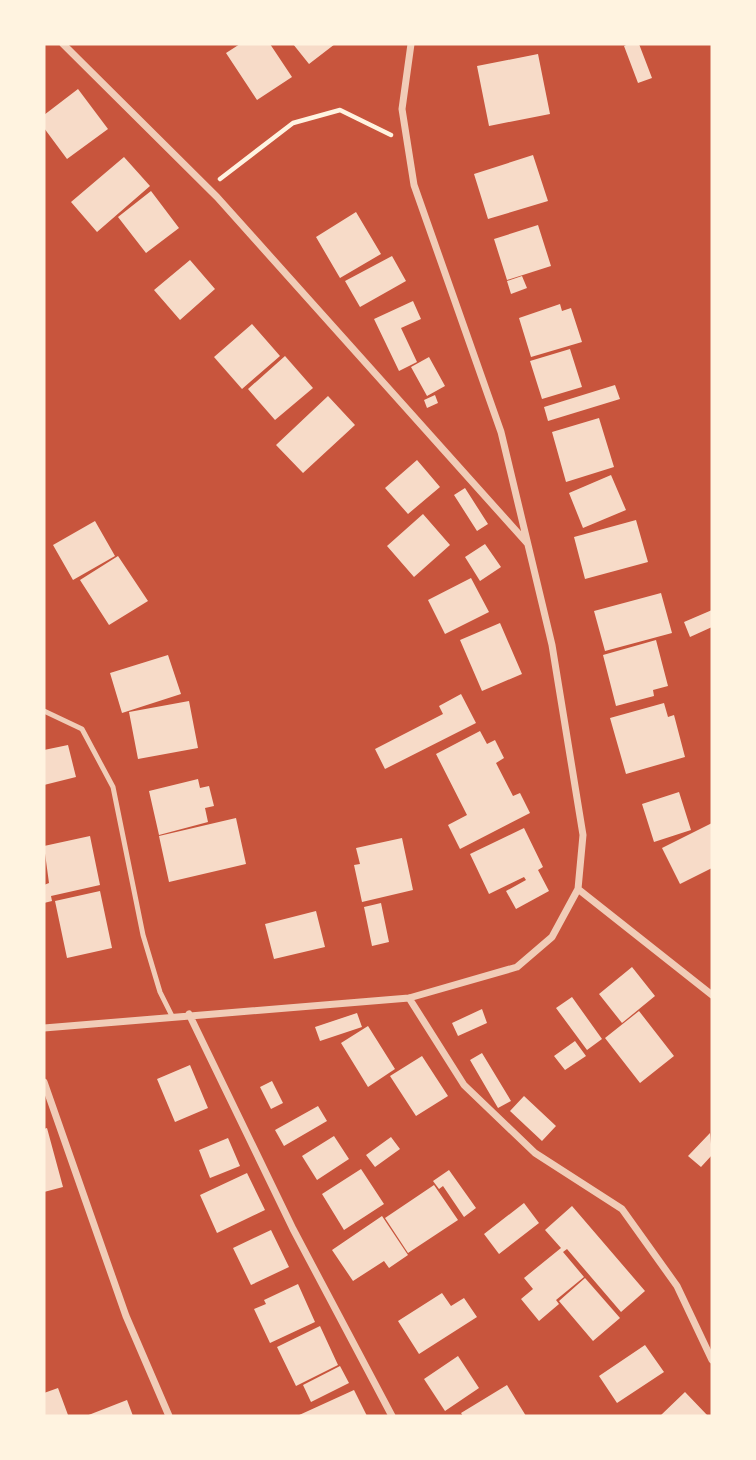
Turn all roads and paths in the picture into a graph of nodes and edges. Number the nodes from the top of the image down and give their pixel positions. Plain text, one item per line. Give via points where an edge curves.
1 (64, 44) edge
2 (411, 44) edge
3 (408, 144) junction
4 (209, 188) junction
5 (528, 545) junction
6 (44, 711) edge
7 (578, 889) junction
8 (712, 995) edge
9 (409, 998) junction
10 (189, 1014) junction
11 (172, 1016) junction
12 (44, 1028) edge
13 (44, 1082) edge
14 (712, 1360) edge
15 (169, 1416) edge
16 (392, 1416) edge

1 - 4 street
2 - 3 street via 402,109
3 - 4 path via 340,110 293,123
3 - 5 street via 414,185 501,432
4 - 5 street
5 - 7 street via 552,645 583,835
6 - 11 lane via 82,729 113,786 143,934
7 - 8 street
7 - 9 street via 552,937 517,967
9 - 10 street
9 - 14 street via 464,1085 535,1153 622,1209 677,1286
10 - 11 street
10 - 16 street via 293,1229
11 - 12 street
13 - 15 street via 126,1316

